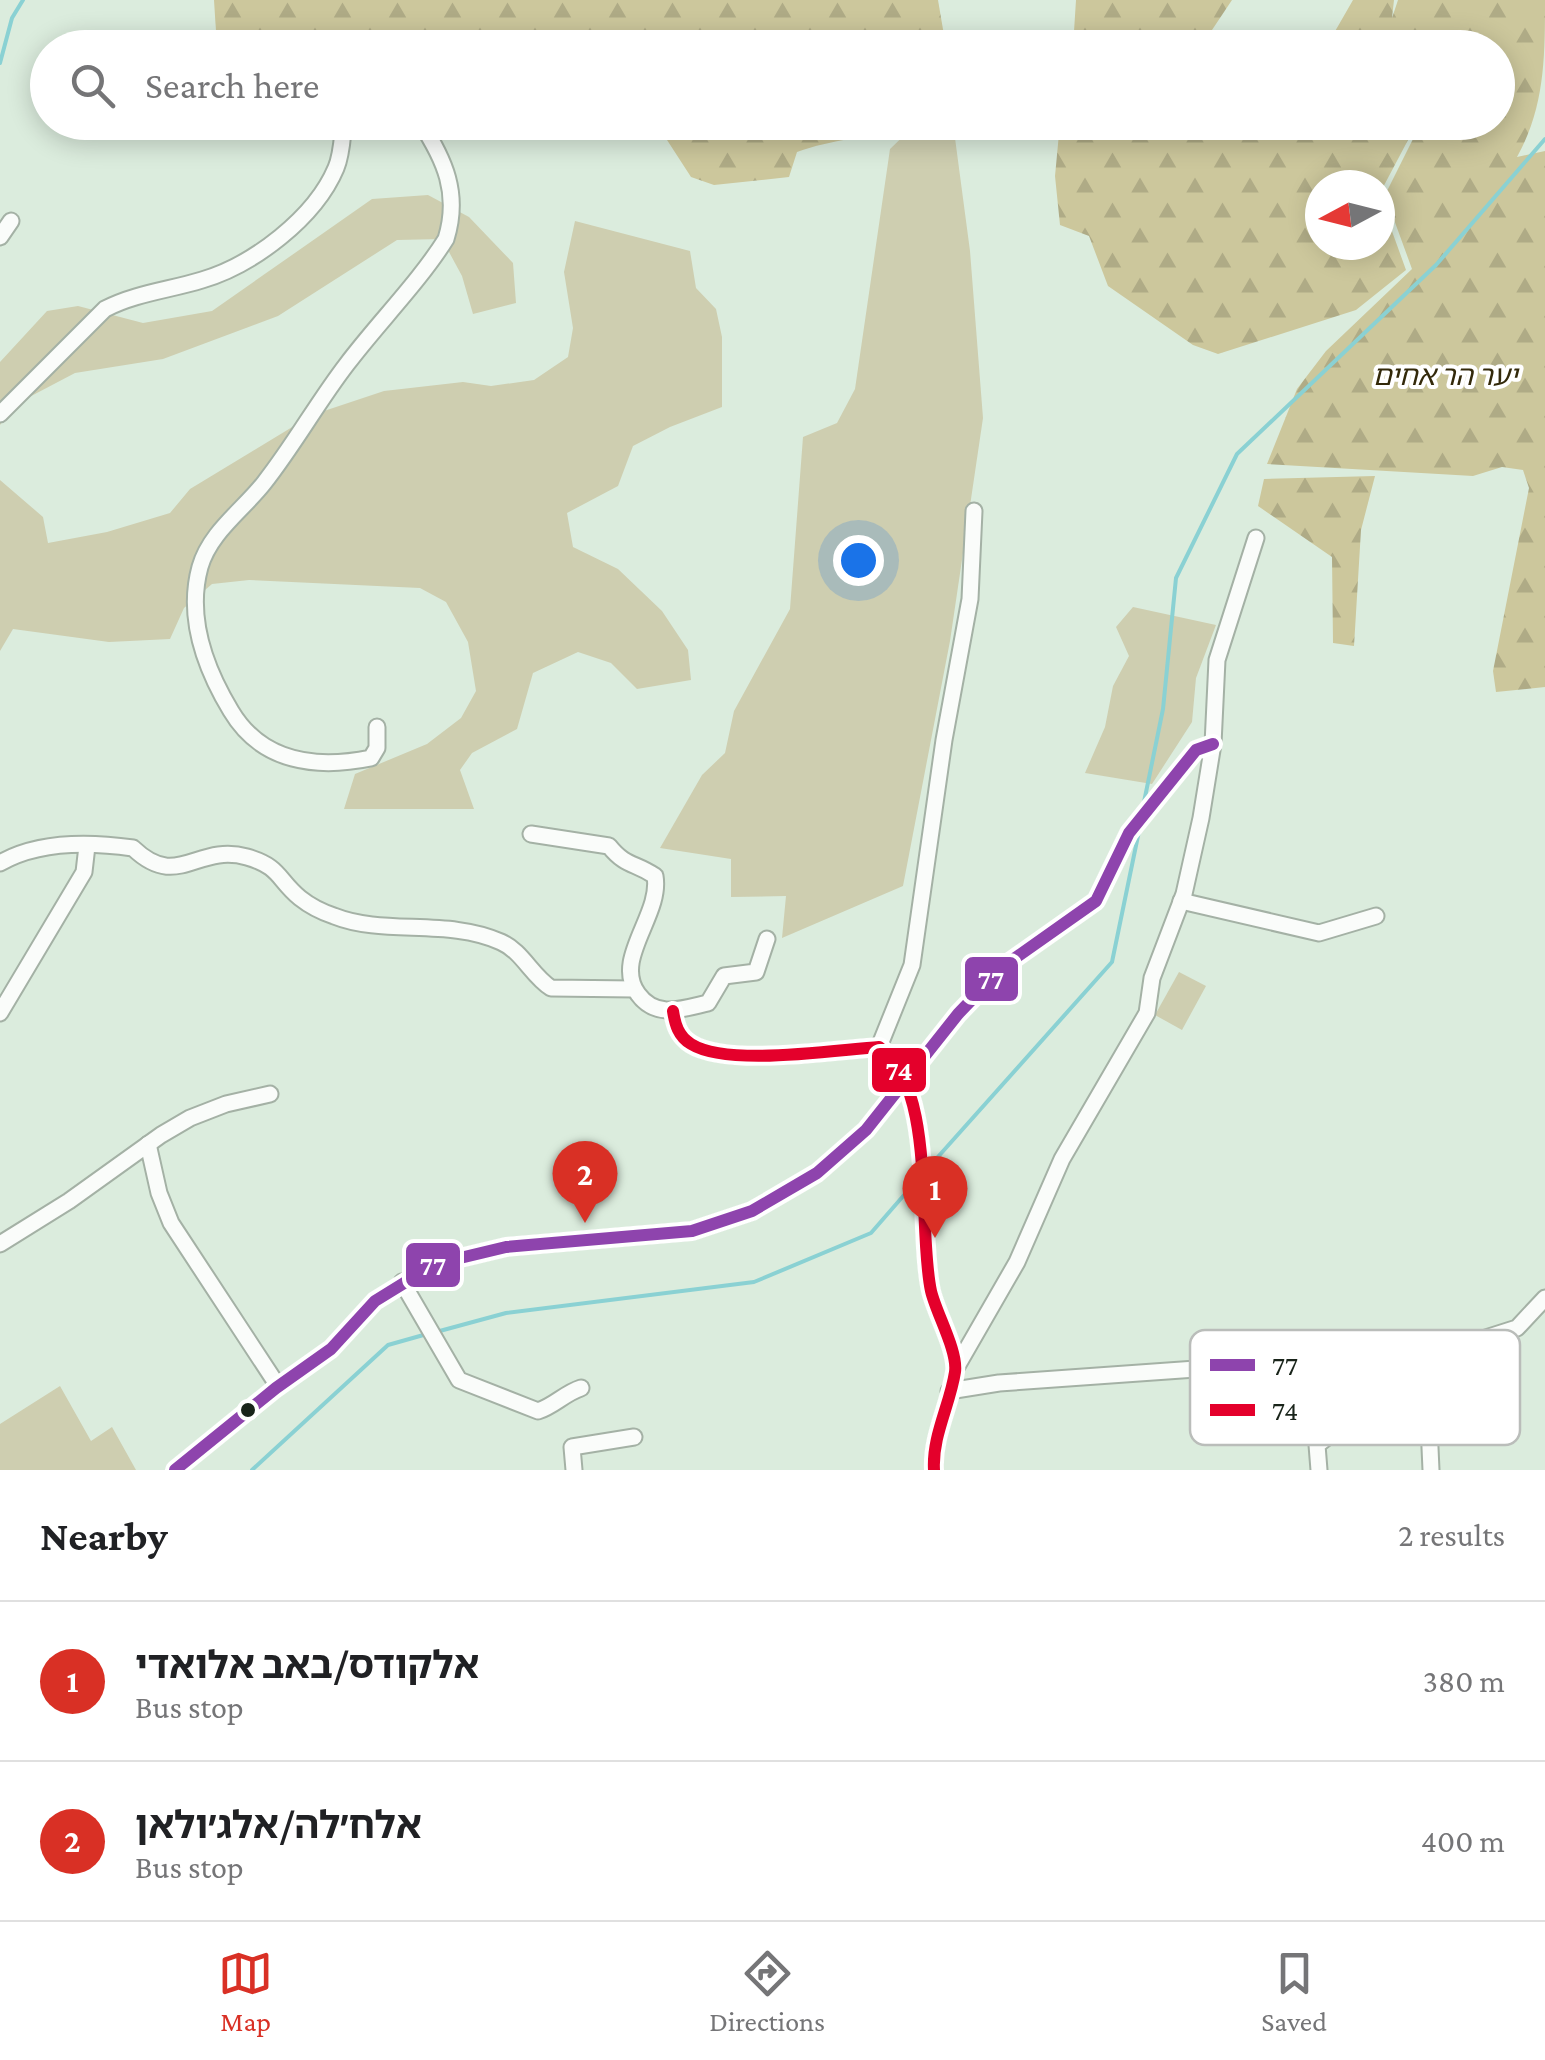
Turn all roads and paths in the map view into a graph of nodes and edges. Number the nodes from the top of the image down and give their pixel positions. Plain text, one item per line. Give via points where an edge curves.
1 (342, 140) edge
2 (431, 140) edge
3 (11, 221) dead end
4 (0, 237) edge
5 (0, 414) edge
6 (974, 510) dead end
7 (1256, 538) dead end
8 (376, 728) dead end
9 (1214, 744) junction
10 (531, 834) dead end
11 (0, 845) edge
12 (87, 846) junction
13 (15, 854) junction
14 (0, 863) edge
15 (1181, 902) junction
16 (1376, 916) dead end
17 (767, 940) dead end
18 (634, 989) junction
19 (673, 1011) junction
20 (0, 1013) edge
21 (880, 1047) junction
22 (907, 1080) junction
23 (270, 1094) dead end
24 (148, 1144) junction
25 (0, 1244) edge
26 (402, 1282) junction
27 (1545, 1298) edge
28 (1511, 1330) edge
29 (956, 1368) junction
30 (1190, 1369) edge
31 (278, 1386) junction
32 (581, 1388) dead end
33 (950, 1391) junction
34 (634, 1437) dead end
35 (1317, 1445) edge
36 (1430, 1445) edge
37 (175, 1470) edge
38 (574, 1470) edge
39 (934, 1470) edge
40 (1319, 1470) edge
41 (1431, 1470) edge

1 - 5 street via 321,194 275,243 203,280 106,308
2 - 8 street via 452,188 446,239 346,364 250,502 210,544 197,585 202,656 253,739 300,762 345,764 371,758
3 - 4 street
6 - 21 street via 970,599 912,965
7 - 9 street via 1217,660
9 - 15 street
9 - 22 street via 1196,750 1130,832 1096,901 1004,966
10 - 18 street via 609,846 623,863 655,876 630,963
11 - 13 street
12 - 13 street
12 - 18 street via 133,848 164,868 218,853 248,858 280,873 302,900 340,919 484,936 505,943 551,988
12 - 20 street via 75,890
13 - 14 street
15 - 16 street via 1319,933
15 - 29 street via 1152,978 1147,1013 1062,1159 1017,1262
17 - 19 street via 756,972 724,976 708,1002
18 - 19 street via 645,1004
19 - 21 street via 676,1028 692,1044 720,1052 755,1056
21 - 22 street
22 - 26 street via 866,1130 817,1173 752,1211 692,1231 506,1247 435,1264
22 - 29 street via 930,1289
23 - 24 street via 190,1118
24 - 25 street
24 - 31 street via 172,1223
26 - 31 street via 331,1349
26 - 32 street via 459,1380 538,1411
27 - 28 street
29 - 33 street
30 - 33 street
31 - 37 street
33 - 39 street
34 - 38 street via 572,1447
35 - 40 street
36 - 41 street

